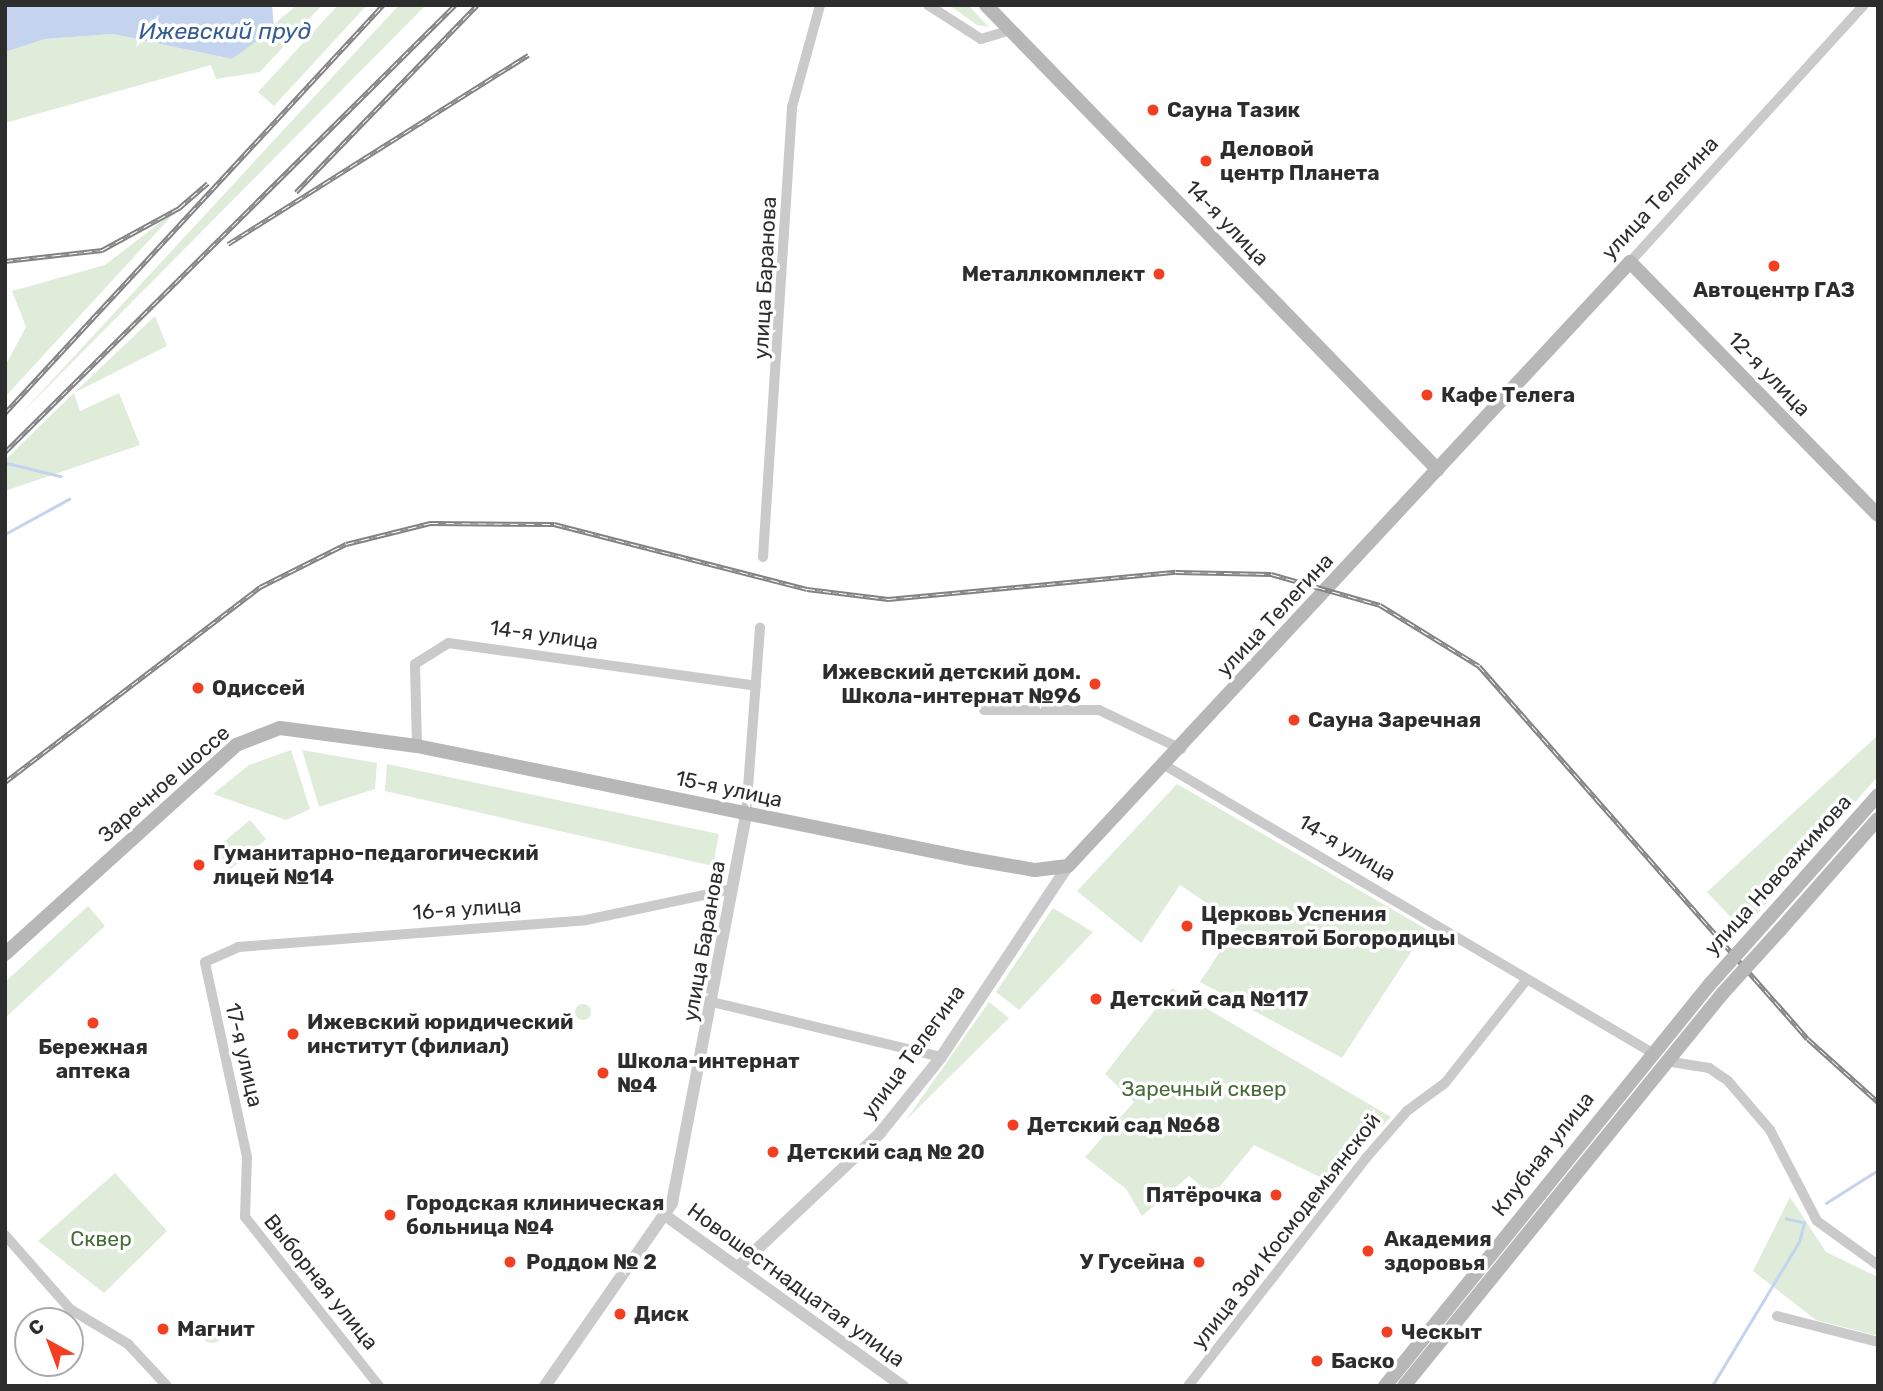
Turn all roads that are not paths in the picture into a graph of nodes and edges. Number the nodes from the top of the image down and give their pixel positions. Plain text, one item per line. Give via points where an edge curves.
1 (820, 5) edge
2 (928, 5) edge
3 (988, 5) edge
4 (1864, 5) edge
5 (1007, 25) junction
6 (1630, 262) junction
7 (1438, 470) junction
8 (1878, 514) edge
9 (764, 557) dead end
10 (760, 628) dead end
11 (756, 687) junction
12 (984, 710) dead end
13 (382, 741) joint
14 (417, 746) junction
15 (1181, 749) junction
16 (1166, 766) junction
17 (1878, 795) edge
18 (746, 814) junction
19 (1878, 819) edge
20 (1068, 866) junction
21 (732, 889) junction
22 (5, 954) edge
23 (205, 962) joint
24 (1527, 979) junction
25 (1710, 984) joint
26 (1722, 994) joint
27 (712, 1002) junction
28 (1651, 1052) junction
29 (940, 1057) junction
30 (1664, 1061) junction
31 (247, 1157) joint
32 (666, 1216) junction
33 (5, 1235) edge
34 (1878, 1265) edge
35 (738, 1267) junction
36 (1777, 1316) dead end
37 (1878, 1342) edge
38 (167, 1386) edge
39 (379, 1386) edge
40 (545, 1386) edge
41 (903, 1386) edge
42 (1188, 1386) edge
43 (1385, 1386) edge
44 (1404, 1386) edge

1 - 9 street, улица Баранова via 792,107
2 - 5 street via 981,40
3 - 5 main road, 14-я улица
4 - 6 street, улица Телегина
5 - 7 main road, 14-я улица
6 - 7 main road, улица Телегина
6 - 8 main road, 12-я улица
7 - 15 main road, улица Телегина
10 - 11 street, улица Баранова
11 - 14 street, 14-я улица via 448,643 415,664
11 - 18 street, улица Баранова
12 - 15 street via 1099,710
13 - 14 main road, 15-я улица
13 - 22 main road, Заречное шоссе via 280,728 236,745
14 - 18 main road, 15-я улица
15 - 16 main road, улица Телегина
16 - 20 main road, улица Телегина
16 - 24 street, 14-я улица
17 - 25 main road, улица Новоажимова, bridge
18 - 20 main road, 15-я улица via 1035,870
18 - 21 street, улица Баранова
19 - 26 main road, улица Новоажимова, bridge
20 - 29 street, улица Телегина
21 - 23 street, 16-я улица via 586,920 238,947
21 - 27 street, улица Баранова
23 - 31 street, 17-я улица
24 - 28 street, 14-я улица
24 - 42 street, улица Зои Космодемьянской via 1445,1083 1407,1111 1358,1166
25 - 28 main road, Клубная улица
26 - 30 main road, Клубная улица
27 - 29 street
27 - 32 street, улица Баранова via 682,1163
28 - 30 main road
28 - 43 main road, Клубная улица
29 - 35 street, улица Телегина via 880,1133
30 - 34 street via 1709,1068 1728,1081 1770,1130 1817,1220
30 - 44 main road, Клубная улица
31 - 39 street, Выборная улица via 245,1217
32 - 35 street, Новошестнадцатая улица
32 - 40 street, улица Баранова
33 - 38 street via 70,1309 128,1344
35 - 41 street, Новошестнадцатая улица
36 - 37 street

